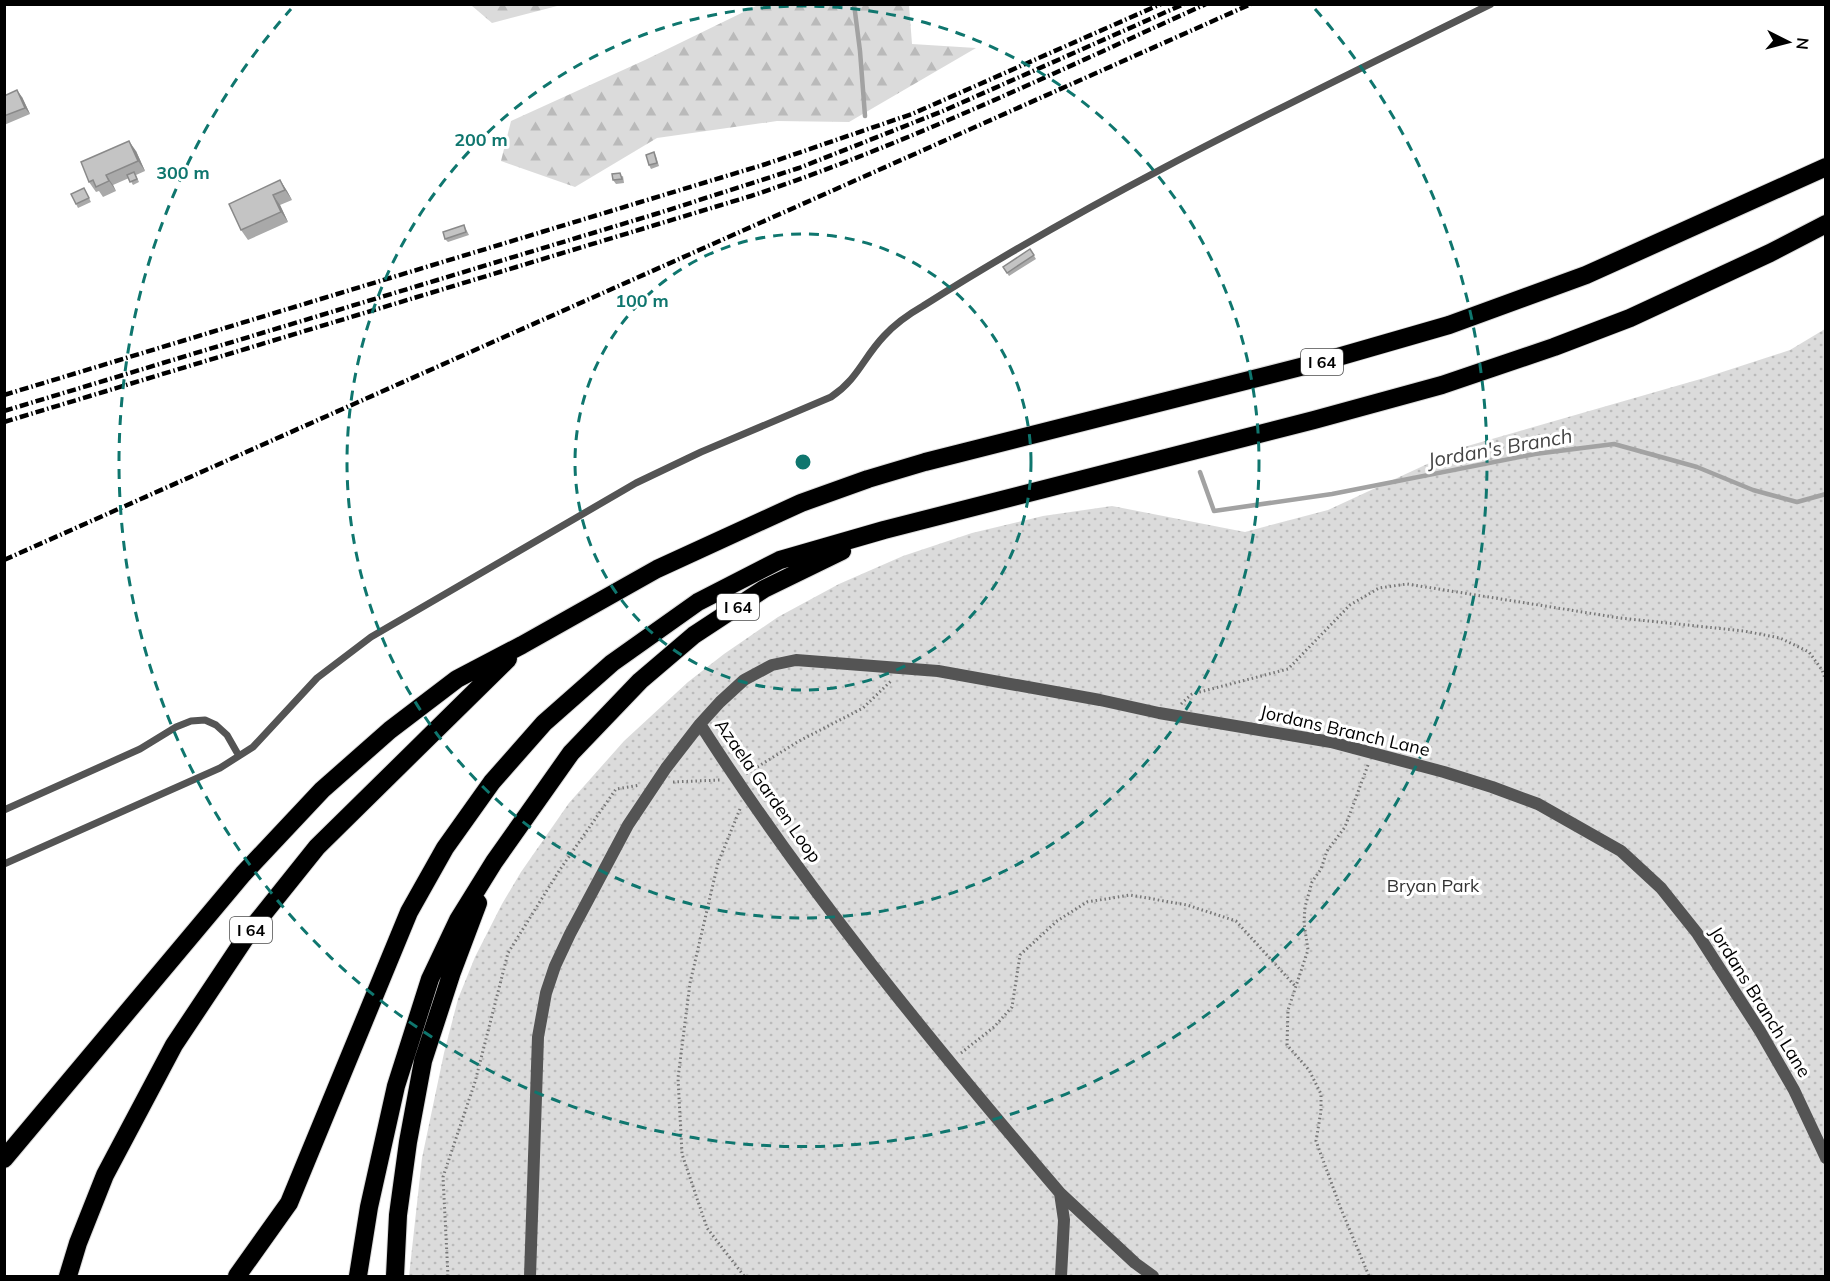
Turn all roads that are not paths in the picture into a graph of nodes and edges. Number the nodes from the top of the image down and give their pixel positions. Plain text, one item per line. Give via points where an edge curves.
1 (1491, 4) edge
2 (1826, 167) edge
3 (1826, 224) edge
4 (884, 530) junction
5 (522, 645) junction
6 (700, 724) junction
7 (239, 756) junction
8 (4, 810) edge
9 (494, 862) junction
10 (4, 864) edge
11 (52, 1103) junction
12 (4, 1142) edge
13 (1826, 1158) edge
14 (4, 1159) edge
15 (1060, 1193) junction
16 (68, 1276) edge
17 (237, 1276) edge
18 (358, 1276) edge
19 (395, 1276) edge
20 (530, 1276) edge
21 (1061, 1276) edge
22 (1152, 1276) edge

1 - 7 lane via 1157,172 922,306 882,337 854,378 831,397 636,483 371,637 317,678 253,747
2 - 5 highway, I 64 via 1587,275 1449,325 1324,361 925,462 801,503 657,569
3 - 4 highway, I 64 via 1630,318 1443,385
4 - 9 highway, I 64 via 764,589 694,635 640,681 571,753
4 - 17 highway via 780,560 698,602 612,663 544,723 492,782 445,848 410,912 289,1203
5 - 11 highway via 457,679 390,730 322,790 243,874
5 - 16 highway, I 64 via 316,847 252,928 174,1045 105,1175
6 - 13 street, Jordans Branch Lane via 744,680 772,664 796,660 938,671 1331,742 1492,787 1538,804 1621,850 1661,888 1697,933 1760,1030
6 - 15 street, Azaela Garden Loop via 816,890 949,1063
6 - 20 street, Azaela Garden Loop via 628,825 570,934 546,993 538,1037
7 - 8 lane via 216,725 205,720 191,722
7 - 10 lane
9 - 18 highway, I 64 via 458,920 430,979 396,1086
9 - 19 highway via 423,1061 398,1215
11 - 12 highway
11 - 14 highway
15 - 21 street via 1064,1220
15 - 22 street, Azaela Garden Loop

